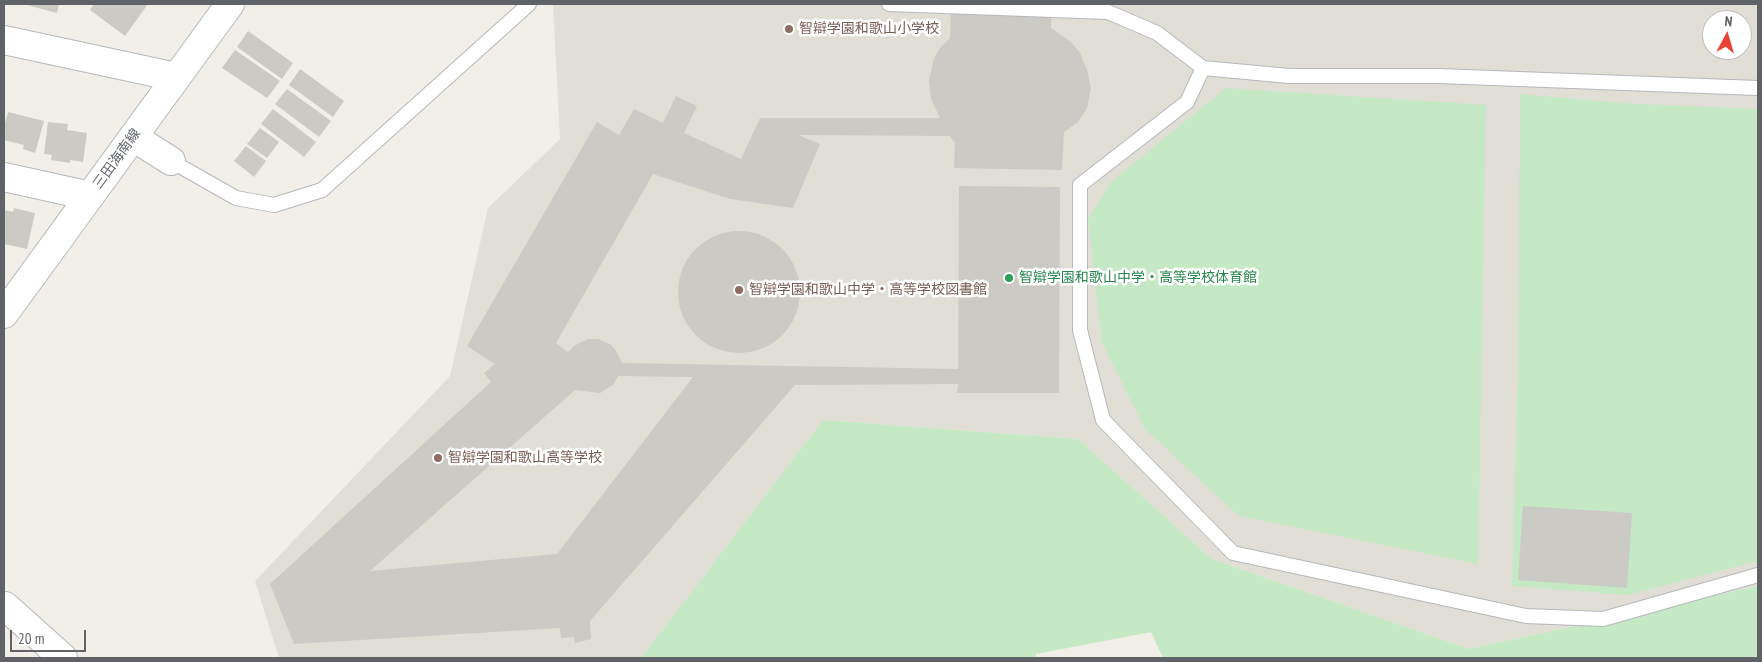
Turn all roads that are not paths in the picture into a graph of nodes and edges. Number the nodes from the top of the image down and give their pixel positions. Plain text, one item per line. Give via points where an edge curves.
1 (230, 4) edge
2 (529, 4) edge
3 (890, 4) edge
4 (4, 40) edge
5 (1203, 68) junction
6 (176, 77) junction
7 (1758, 88) edge
8 (133, 137) junction
9 (170, 161) joint
10 (4, 177) edge
11 (90, 196) junction
12 (5, 311) edge
13 (1758, 575) edge
14 (4, 607) edge
15 (64, 658) edge

1 - 6 street, 三田海南線
2 - 9 lane via 322,190 274,205 236,198
3 - 5 lane via 1108,12 1156,33
4 - 6 street
5 - 7 lane via 1289,76 1439,76
5 - 13 lane via 1187,102 1080,185 1080,330 1103,420 1233,554 1526,616 1604,618
6 - 8 street, 三田海南線
8 - 9 street
8 - 11 street, 三田海南線
10 - 11 street
11 - 12 street, 三田海南線
14 - 15 street

